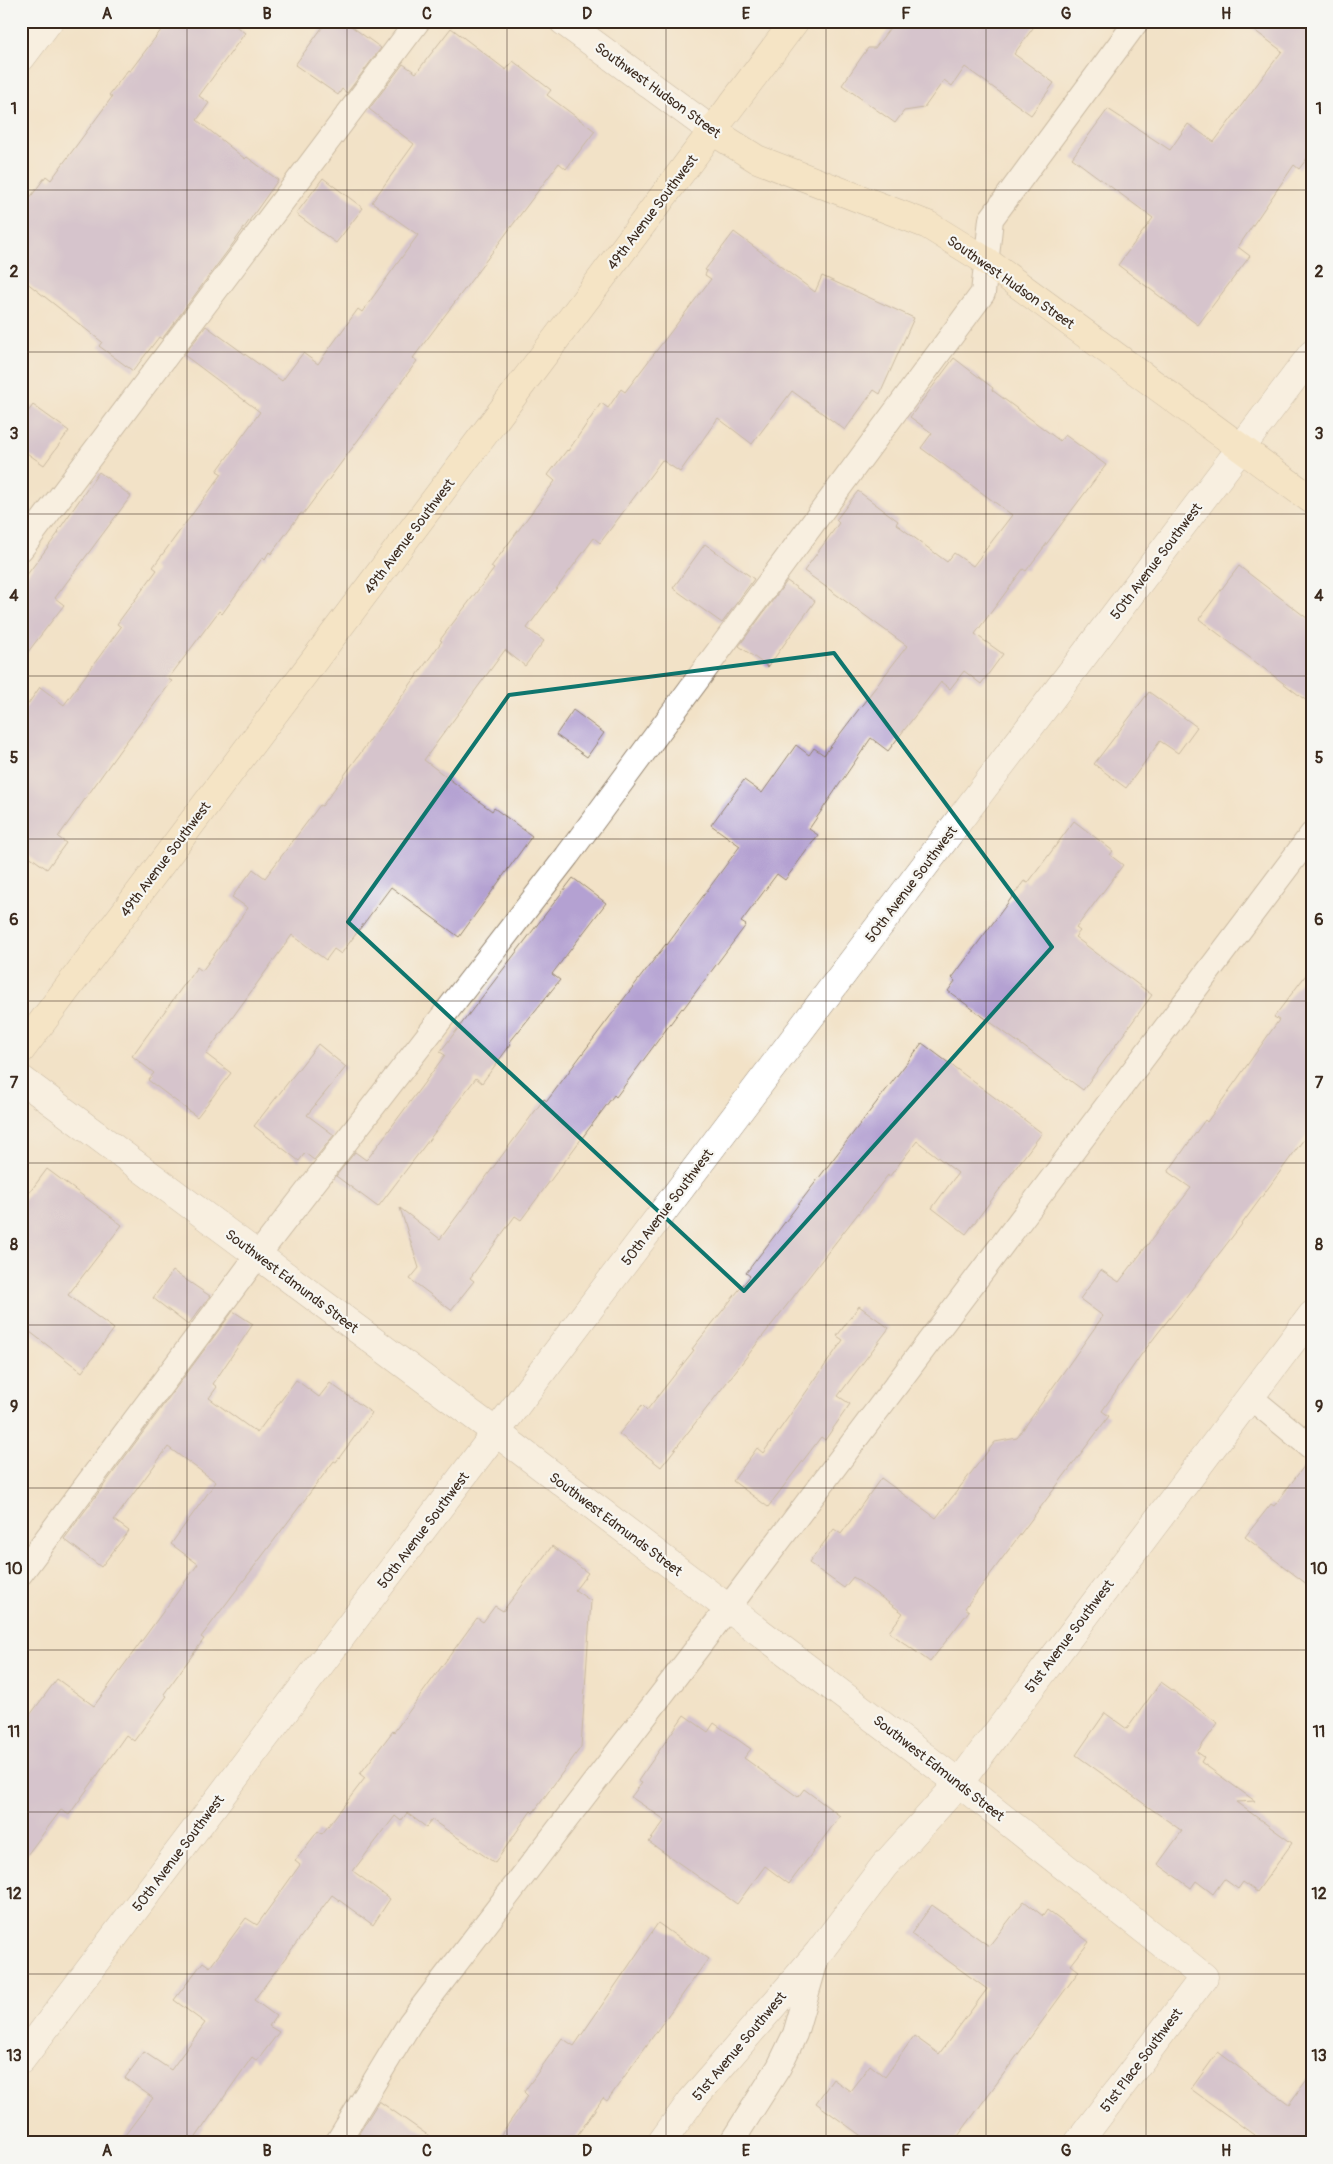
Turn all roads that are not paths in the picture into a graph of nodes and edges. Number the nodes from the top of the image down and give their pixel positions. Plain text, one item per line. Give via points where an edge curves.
1 (49, 21) edge
2 (418, 21) edge
3 (563, 21) edge
4 (795, 21) edge
5 (1137, 21) edge
6 (21, 58) edge
7 (714, 132) junction
8 (986, 261) junction
9 (1312, 354) edge
10 (1242, 448) junction
11 (1312, 500) edge
12 (21, 548) edge
13 (1312, 834) edge
14 (21, 1050) edge
15 (21, 1079) edge
16 (258, 1255) junction
17 (1312, 1314) edge
18 (1250, 1397) junction
19 (497, 1433) junction
20 (1312, 1448) edge
21 (21, 1574) edge
22 (728, 1608) junction
23 (959, 1782) junction
24 (819, 1952) junction
25 (1204, 1977) joint
26 (21, 2060) edge
27 (337, 2143) edge
28 (661, 2143) edge
29 (730, 2143) edge
30 (1078, 2143) edge

1 - 6 street
2 - 12 lane
3 - 7 street, Southwest Hudson Street
4 - 7 street, 49th Avenue Southwest
5 - 8 lane via 991,219
7 - 8 street, Southwest Hudson Street via 757,159 928,225
7 - 14 street, 49th Avenue Southwest
8 - 10 street, Southwest Hudson Street
8 - 16 lane via 983,293 567,856
9 - 10 street, 50th Avenue Southwest
10 - 11 street, Southwest Hudson Street
10 - 19 street, 50th Avenue Southwest
13 - 22 lane
15 - 16 street, Southwest Edmunds Street
16 - 19 street, Southwest Edmunds Street
16 - 21 lane
17 - 18 street, 51st Avenue Southwest
18 - 20 lane
18 - 23 street, 51st Avenue Southwest
19 - 22 street, Southwest Edmunds Street
19 - 26 street, 50th Avenue Southwest
22 - 23 street, Southwest Edmunds Street
22 - 27 lane via 410,2022
23 - 24 street, 51st Avenue Southwest via 884,1866
23 - 25 street, Southwest Edmunds Street
24 - 28 street, 51st Avenue Southwest via 692,2100
24 - 29 lane, 51st Avenue Southwest via 795,2034 779,2067
25 - 30 street, 51st Place Southwest

